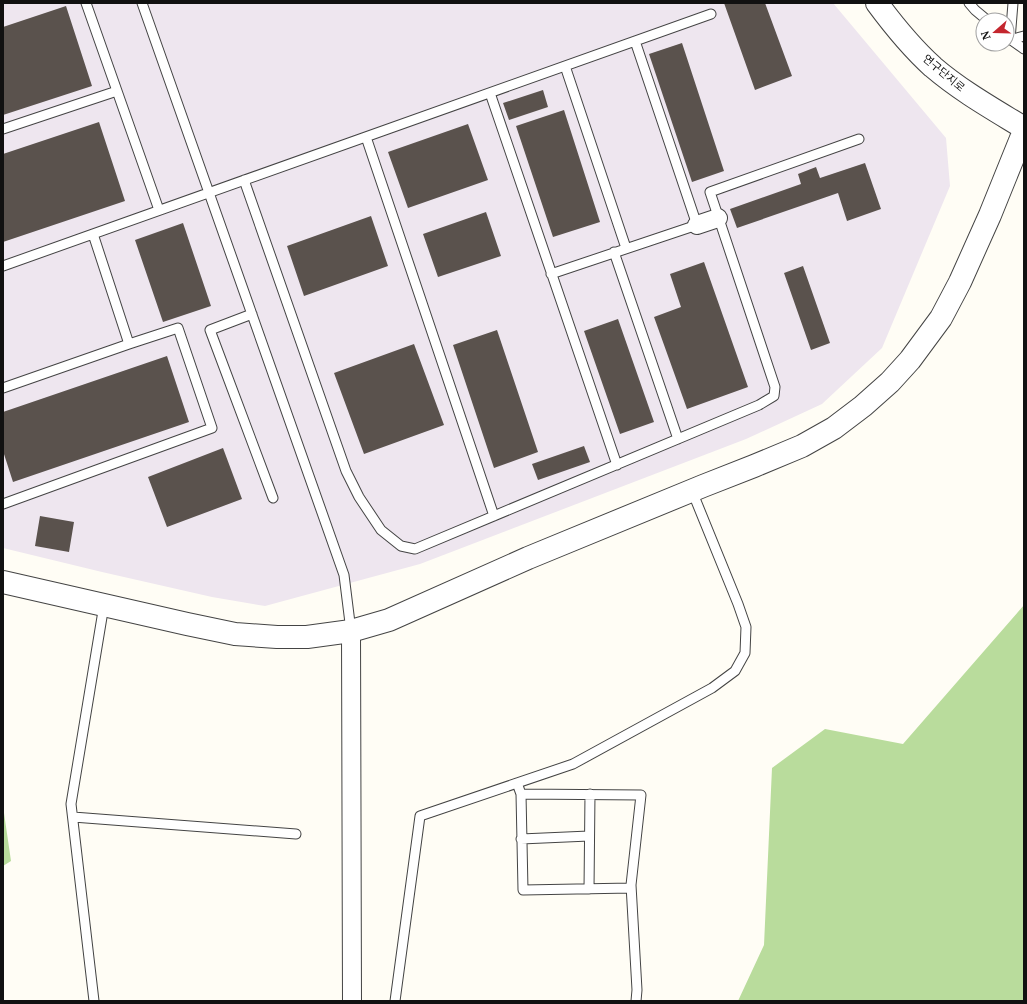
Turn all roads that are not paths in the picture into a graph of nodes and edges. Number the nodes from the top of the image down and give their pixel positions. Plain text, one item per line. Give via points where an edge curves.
1 (86, 3) edge
2 (142, 3) edge
3 (877, 3) edge
4 (969, 3) edge
5 (977, 12) edge
6 (711, 14) dead end
7 (636, 41) junction
8 (1015, 43) edge
9 (1024, 49) edge
10 (565, 66) junction
11 (117, 91) junction
12 (490, 93) junction
13 (3, 129) edge
14 (1024, 130) edge
15 (366, 136) junction
16 (859, 139) dead end
17 (244, 180) junction
18 (209, 193) junction
19 (159, 210) junction
20 (718, 218) junction
21 (697, 225) junction
22 (93, 234) junction
23 (626, 248) junction
24 (614, 252) junction
25 (3, 266) edge
26 (551, 274) junction
27 (252, 314) junction
28 (129, 344) junction
29 (3, 388) edge
30 (678, 439) junction
31 (617, 465) junction
32 (692, 490) junction
33 (273, 498) dead end
34 (3, 504) edge
35 (494, 516) junction
36 (3, 582) edge
37 (104, 605) junction
38 (351, 631) junction
39 (517, 783) junction
40 (521, 794) junction
41 (590, 794) junction
42 (73, 817) junction
43 (296, 834) dead end
44 (589, 836) junction
45 (522, 839) junction
46 (632, 888) junction
47 (589, 889) junction
48 (94, 1001) edge
49 (352, 1001) edge
50 (395, 1001) edge
51 (636, 1001) edge

1 - 11 lane
2 - 18 lane
3 - 14 street, 연구단지로 via 901,35 933,66 967,93
4 - 5 lane
6 - 7 lane
7 - 10 lane
7 - 21 lane
8 - 9 lane
10 - 12 lane
10 - 23 lane
11 - 13 lane
11 - 19 lane
12 - 15 lane
12 - 26 lane
14 - 32 street via 960,282 941,318 910,360 864,406 834,428 802,446
15 - 17 lane
15 - 35 lane
16 - 20 lane via 710,192
17 - 18 lane
17 - 35 lane via 346,471 359,497 381,530 400,546 415,549
18 - 19 lane
18 - 27 lane
19 - 22 lane
20 - 21 street
20 - 30 lane via 775,386 774,396 759,405
21 - 23 lane
22 - 25 lane
22 - 28 lane
23 - 24 lane
24 - 26 lane
24 - 30 lane
26 - 31 lane
27 - 33 lane via 210,330
27 - 38 lane via 344,575
28 - 29 lane
28 - 34 lane via 178,328 212,428
30 - 31 lane
31 - 35 lane
32 - 38 street via 528,558 389,620
32 - 39 lane via 746,627 746,653 735,670 712,688 574,764
36 - 37 street
37 - 38 street via 235,634 307,637
37 - 42 lane via 71,804
38 - 49 street
39 - 40 lane
39 - 50 lane via 420,816
40 - 41 lane
40 - 45 lane
41 - 44 lane
41 - 46 lane via 641,795
42 - 43 lane
42 - 48 lane
44 - 45 lane
44 - 47 lane
45 - 47 lane via 523,890
46 - 47 lane
46 - 51 lane

